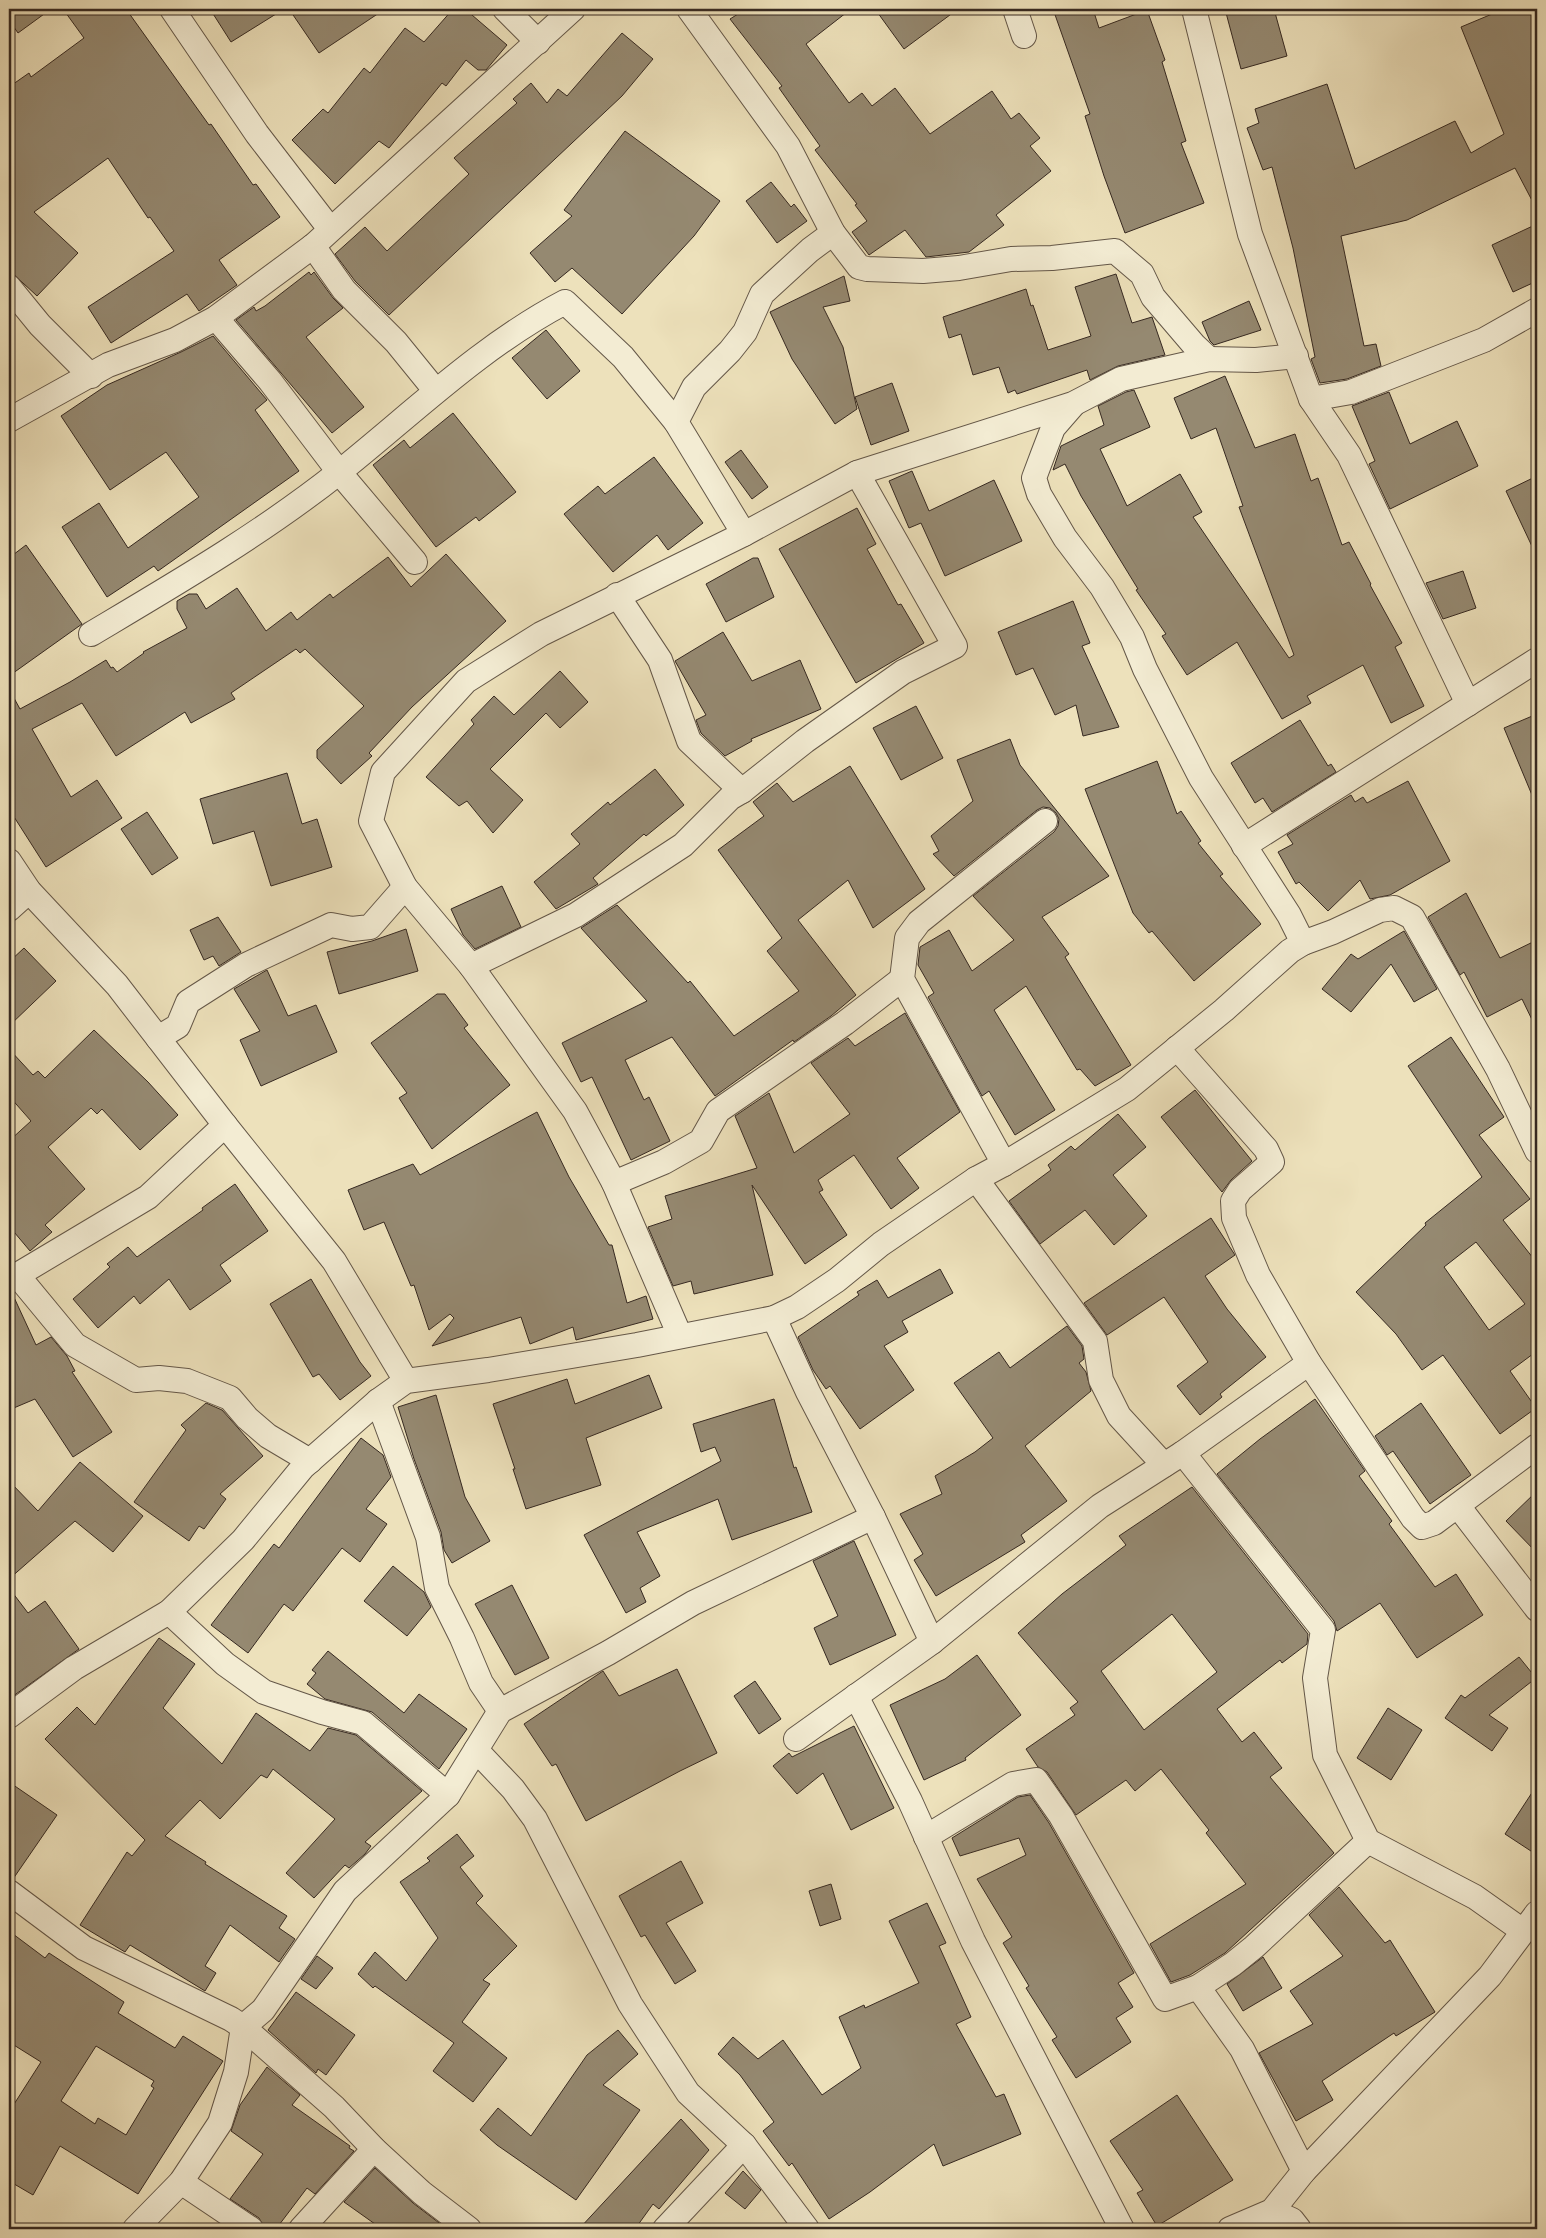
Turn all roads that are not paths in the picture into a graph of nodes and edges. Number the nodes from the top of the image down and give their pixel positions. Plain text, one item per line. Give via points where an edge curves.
1 (172, 9) edge
2 (505, 9) edge
3 (572, 9) edge
4 (689, 9) edge
5 (1015, 9) edge
6 (1194, 9) edge
7 (1024, 36) dead end
8 (538, 42) junction
9 (330, 229) junction
10 (833, 233) junction
11 (313, 246) junction
12 (9, 287) edge
13 (1537, 310) edge
14 (216, 318) junction
15 (1296, 356) junction
16 (1209, 358) junction
17 (91, 376) junction
18 (435, 390) junction
19 (1311, 399) junction
20 (1073, 404) junction
21 (9, 420) edge
22 (676, 422) junction
23 (339, 472) junction
24 (857, 473) junction
25 (744, 534) junction
26 (415, 562) dead end
27 (617, 595) junction
28 (90, 634) dead end
29 (1537, 660) edge
30 (1468, 704) junction
31 (742, 791) junction
32 (1045, 821) dead end
33 (1244, 846) junction
34 (9, 860) edge
35 (406, 887) junction
36 (29, 891) junction
37 (9, 909) edge
38 (1303, 943) junction
39 (471, 966) junction
40 (902, 979) junction
41 (158, 1038) junction
42 (1177, 1048) junction
43 (225, 1125) junction
44 (1537, 1151) edge
45 (1004, 1164) junction
46 (976, 1179) junction
47 (614, 1183) junction
48 (13, 1278) edge
49 (774, 1318) junction
50 (680, 1336) junction
51 (1309, 1363) junction
52 (406, 1381) junction
53 (378, 1401) junction
54 (1537, 1446) edge
55 (1174, 1460) junction
56 (310, 1461) junction
57 (1458, 1506) junction
58 (873, 1517) junction
59 (1537, 1609) edge
60 (169, 1612) junction
61 (932, 1642) junction
62 (856, 1696) junction
63 (500, 1711) junction
64 (9, 1716) edge
65 (796, 1739) dead end
66 (476, 1750) junction
67 (448, 1795) junction
68 (926, 1837) junction
69 (1368, 1841) junction
70 (10, 1895) edge
71 (1537, 1912) edge
72 (1523, 1932) junction
73 (1198, 1987) junction
74 (243, 2027) junction
75 (744, 2145) junction
76 (374, 2149) junction
77 (1304, 2171) junction
78 (181, 2182) junction
79 (1272, 2211) junction
80 (135, 2229) edge
81 (252, 2229) edge
82 (301, 2229) edge
83 (469, 2229) edge
84 (665, 2229) edge
85 (806, 2229) edge
86 (1122, 2229) edge
87 (1230, 2229) edge
88 (1299, 2229) edge

1 - 9 street via 257,134
2 - 8 street
3 - 8 street
4 - 10 street via 788,146
5 - 7 street
6 - 15 street via 1250,234
8 - 9 street
9 - 11 street
10 - 16 street via 859,267 868,270 959,268 1011,259 1115,251 1142,274 1153,297
10 - 22 street via 762,294 745,332 694,387
11 - 14 street
11 - 18 street via 344,290 396,342
12 - 17 street via 40,325
13 - 19 street via 1475,343 1352,392
14 - 17 street via 175,340 108,365
14 - 23 street via 270,381
15 - 16 street via 1256,360
15 - 19 street
16 - 20 street via 1121,379
17 - 21 street
18 - 22 street via 533,319 565,302 623,357
18 - 23 street
19 - 30 street via 1349,455
20 - 24 street
20 - 33 street via 1053,428 1034,478 1039,494 1132,636 1145,669 1201,778
22 - 25 street
23 - 26 street
23 - 28 street via 274,521
24 - 25 street
24 - 31 street via 955,646 903,672
25 - 27 street
27 - 31 street via 660,660 689,741
27 - 35 street via 541,634 466,681 383,772 371,821
29 - 30 street
30 - 33 street
31 - 39 street via 730,798 683,845 576,915
32 - 40 street via 919,922 907,938
33 - 38 street via 1289,915
34 - 36 street
35 - 39 street
35 - 41 street via 370,927 352,929 331,925 246,965 188,1002 178,1026
36 - 37 street
36 - 41 street via 117,985
38 - 42 street
38 - 44 street via 1380,910 1394,908 1412,916 1498,1069
39 - 47 street via 575,1111
40 - 45 street
40 - 47 street via 718,1111 701,1141 664,1162
41 - 43 street
42 - 45 street via 1127,1089
42 - 51 street via 1266,1149 1272,1162 1240,1190 1233,1201 1234,1218 1258,1275
43 - 48 street via 148,1198
43 - 52 street via 334,1261
45 - 46 street
46 - 49 street via 881,1244 837,1280
46 - 55 street via 1095,1340 1101,1380 1119,1416
47 - 50 street
48 - 56 street via 75,1345 136,1380 187,1381 230,1398 268,1436
49 - 50 street
49 - 58 street via 808,1392
50 - 52 street
51 - 55 street
51 - 57 street via 1422,1527 1434,1523
52 - 53 street
53 - 56 street
53 - 63 street via 428,1537 437,1588 481,1683
54 - 57 street
55 - 61 street via 1100,1506
55 - 69 street via 1323,1630 1315,1678 1325,1755
56 - 60 street via 243,1540
57 - 59 street
58 - 61 street
58 - 63 street via 692,1603
60 - 64 street via 74,1668
60 - 67 street via 225,1664 264,1692 363,1723
61 - 62 street
62 - 65 street
62 - 68 street
63 - 66 street
66 - 67 street
66 - 75 street via 513,1789 535,1819 630,2004 688,2093
67 - 74 street via 345,1891 263,2010
68 - 73 street via 1013,1784 1036,1780 1061,1816 1166,1999
68 - 86 street via 972,1941
69 - 72 street via 1475,1897
69 - 73 street via 1254,1947
70 - 74 street via 84,1948
71 - 72 street
72 - 77 street via 1490,1976
73 - 77 street via 1242,2049
74 - 76 street via 334,2107
74 - 78 street via 236,2072 220,2123
75 - 84 street
75 - 85 street
76 - 82 street
76 - 83 street via 422,2193
77 - 79 street
78 - 80 street
78 - 81 street
79 - 87 street
79 - 88 street via 1292,2220

